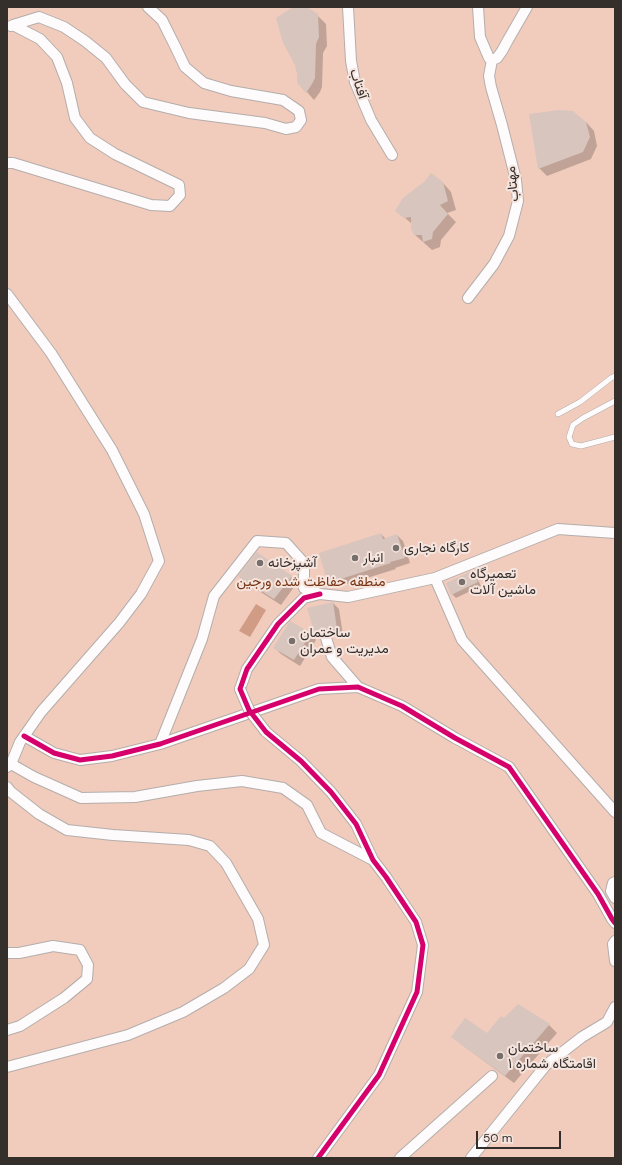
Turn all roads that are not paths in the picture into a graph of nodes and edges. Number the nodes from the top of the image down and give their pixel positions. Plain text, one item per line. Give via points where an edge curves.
1 (148, 7) edge
2 (348, 7) edge
3 (478, 7) edge
4 (527, 7) edge
5 (10, 27) edge
6 (492, 60) junction
7 (392, 155) dead end
8 (7, 163) edge
9 (7, 294) edge
10 (468, 298) dead end
11 (615, 376) edge
12 (615, 401) edge
13 (558, 414) dead end
14 (615, 437) edge
15 (615, 533) edge
16 (435, 578) junction
17 (320, 594) junction
18 (326, 638) dead end
19 (358, 686) junction
20 (24, 736) junction
21 (160, 744) junction
22 (9, 766) edge
23 (7, 787) edge
24 (615, 812) edge
25 (373, 860) junction
26 (614, 890) edge
27 (600, 898) junction
28 (615, 923) edge
29 (615, 941) edge
30 (7, 953) edge
31 (615, 961) edge
32 (615, 1007) edge
33 (7, 1030) edge
34 (7, 1068) edge
35 (492, 1076) dead end
36 (318, 1158) edge
37 (400, 1158) edge
38 (471, 1158) edge

1 - 5 street via 162,20 185,67 204,83 231,91 283,100 299,111 301,120 296,128 286,129 265,123 189,113 143,102 125,84 106,58 64,27 39,17
2 - 7 street, آفتاب via 351,61 355,82 372,120
3 - 6 street via 480,37 488,58
4 - 6 street via 502,52
5 - 8 street via 40,39 57,57 67,83 75,118 90,138 115,154 179,185 180,195 170,206 151,205
6 - 10 street, مهتاب via 491,87 516,180 518,201 509,236 494,264
9 - 20 street via 51,353 112,450 144,514 159,561 141,594 119,623 41,712
11 - 13 lane via 580,402
12 - 14 lane via 573,425 569,437 572,444 581,446
15 - 16 street via 558,529
16 - 17 street via 348,597
16 - 24 street via 462,640
17 - 21 street via 304,588 304,563 286,544 257,541 214,596 202,639
17 - 25 street, bridge via 304,598 278,624 247,669 240,689 249,710 266,732 331,792 356,824
18 - 19 street via 332,657
19 - 21 street via 319,689
19 - 27 street via 402,706 509,767
20 - 21 street via 54,753 80,760 112,756
20 - 22 street
22 - 25 street via 80,798 135,797 242,781 283,788 307,805 321,833
23 - 34 street via 39,814 67,830 113,836 189,840 210,846 226,863 258,919 264,945 249,968 224,988 183,1012 128,1035
25 - 36 street via 416,922 423,945 417,992 379,1074
26 - 27 street
27 - 28 street
29 - 31 street
30 - 33 street via 53,946 80,950 88,964 87,979 64,998 20,1026
32 - 38 street via 607,1022 582,1037 546,1065
35 - 37 street

